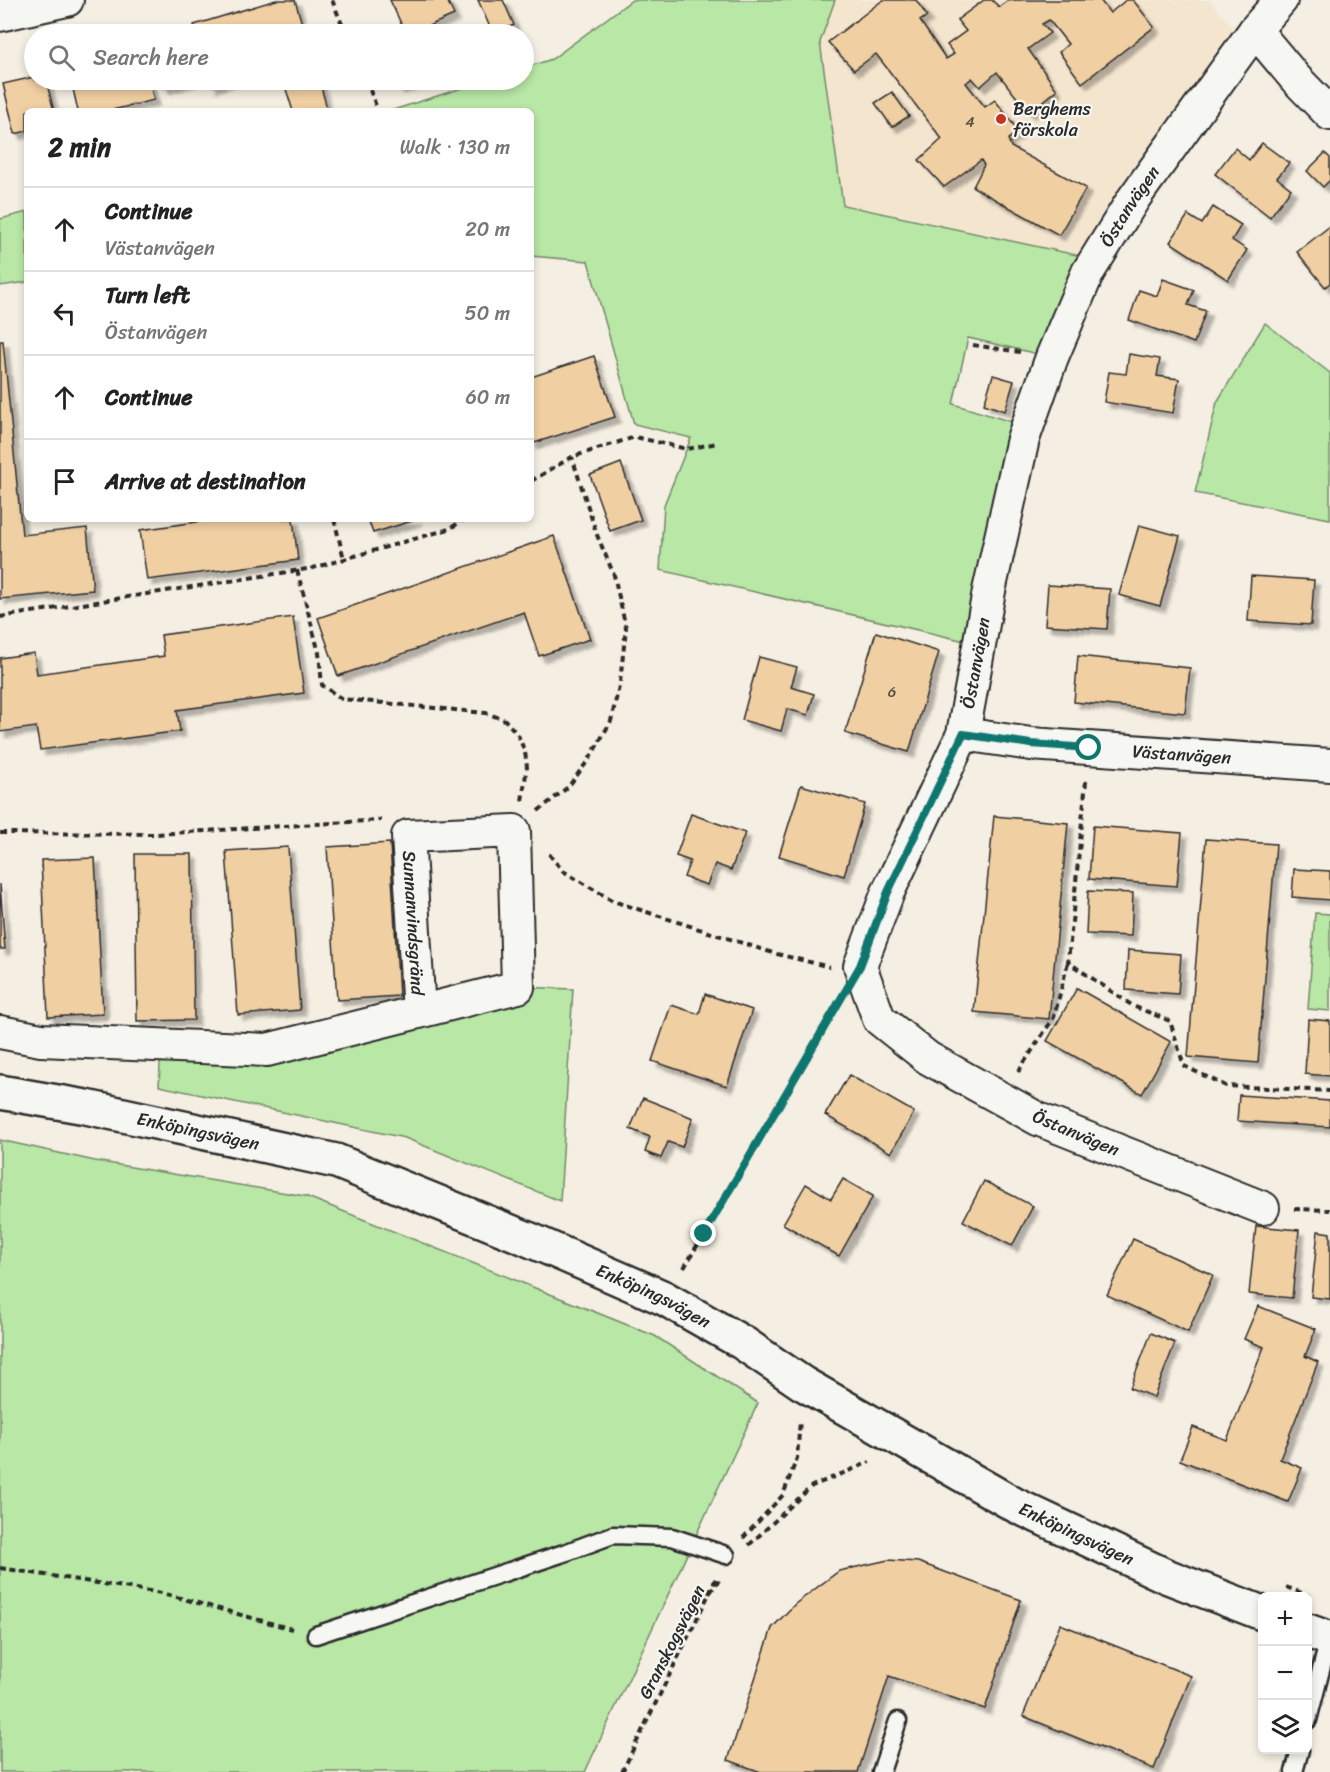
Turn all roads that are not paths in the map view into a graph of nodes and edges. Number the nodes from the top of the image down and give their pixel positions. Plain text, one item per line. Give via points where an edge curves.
1 (67, 0) edge
2 (1281, 0) edge
3 (0, 15) edge
4 (1255, 30) junction
5 (1330, 114) edge
6 (963, 734) junction
7 (1330, 765) edge
8 (419, 1012) junction
9 (0, 1032) edge
10 (0, 1092) edge
11 (1263, 1208) dead end
12 (726, 1555) road end
13 (1258, 1611) edge
14 (1312, 1632) edge
15 (316, 1635) road end
16 (1330, 1639) edge
17 (1312, 1705) edge
18 (898, 1721) dead end
19 (1299, 1754) edge
20 (881, 1772) edge
21 (1294, 1772) edge

1 - 3 street
2 - 4 street, Östanvägen
4 - 5 street
4 - 6 street, Östanvägen via 1134,198 1088,272 1052,357 1023,439 988,591
6 - 7 street, Västanvägen via 1031,744
6 - 11 street, Östanvägen via 888,892 860,966 879,1019 928,1058 1038,1119
8 - 8 street, Sunnanvindsgränd via 518,987 514,831 408,836
8 - 9 street, Sunnanvindsgränd via 267,1050 41,1040
10 - 13 street, Enköpingsvägen via 336,1161 528,1239 664,1298 743,1343 802,1383 1015,1505 1166,1576
12 - 15 lane via 672,1537 613,1535
14 - 16 street
16 - 17 lane
18 - 20 lane
19 - 21 lane

